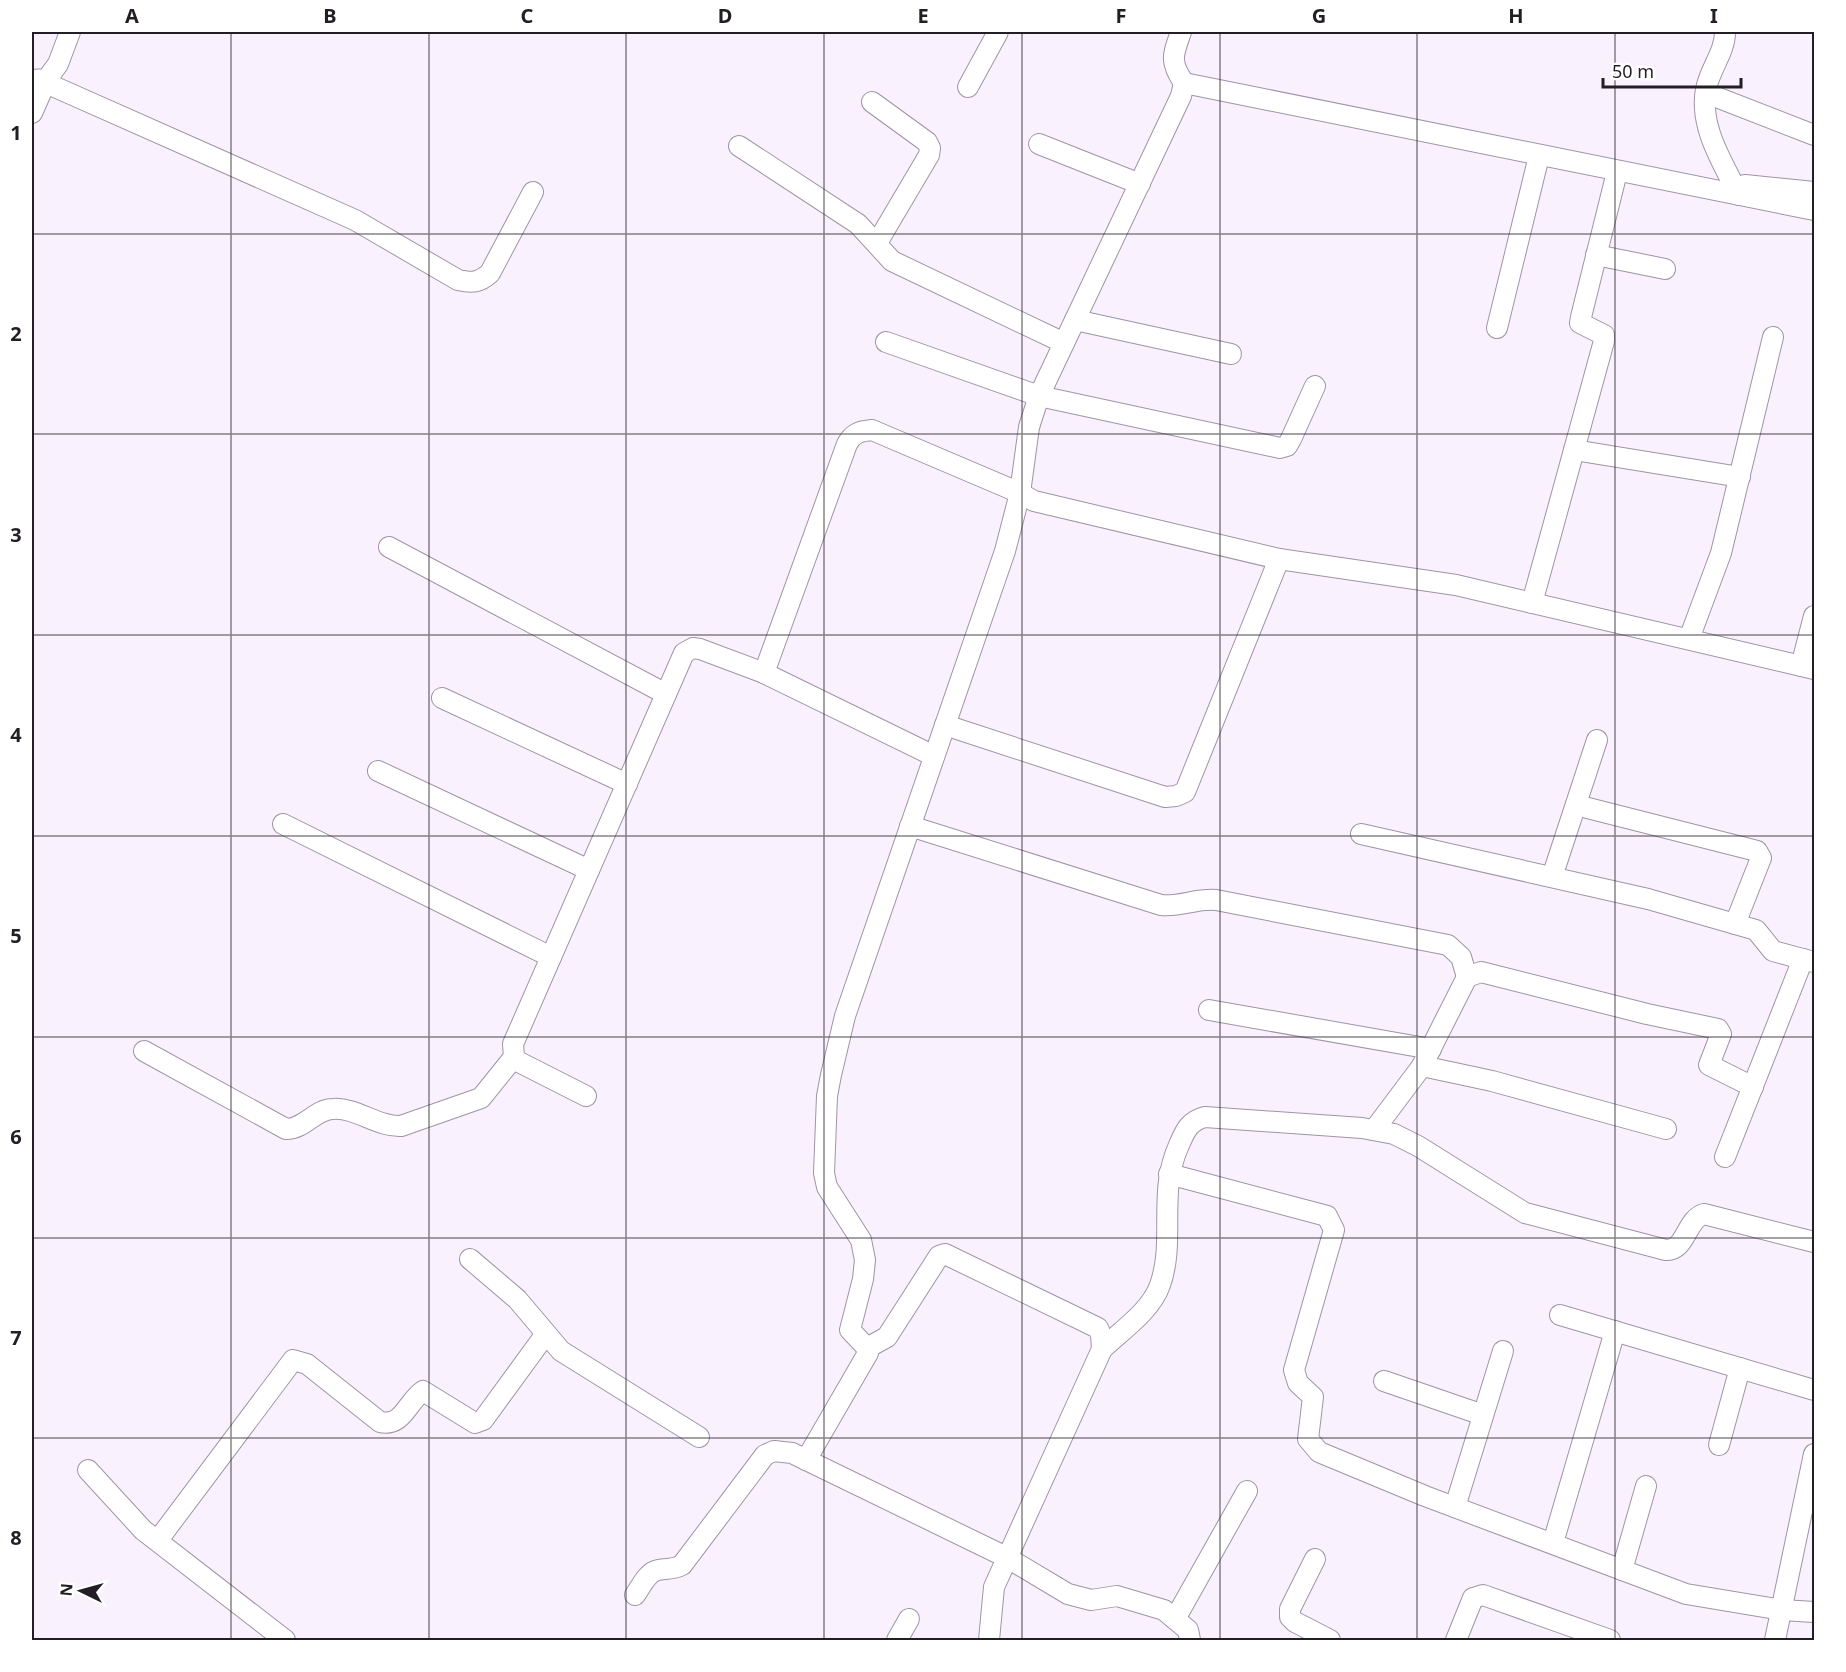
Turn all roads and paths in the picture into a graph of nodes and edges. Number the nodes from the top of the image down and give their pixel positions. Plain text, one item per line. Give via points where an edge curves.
1 (70, 32) edge
2 (998, 32) edge
3 (1181, 32) edge
4 (1725, 32) edge
5 (42, 81) edge
6 (1184, 82) junction
7 (969, 87) dead end
8 (1706, 93) junction
9 (872, 102) dead end
10 (32, 113) edge
11 (1815, 135) edge
12 (1039, 144) dead end
13 (739, 146) dead end
14 (1539, 156) junction
15 (1617, 172) junction
16 (1140, 184) junction
17 (1736, 190) junction
18 (533, 192) dead end
19 (1815, 192) edge
20 (1815, 210) edge
21 (877, 243) junction
22 (1596, 255) junction
23 (1665, 269) dead end
24 (1075, 320) junction
25 (1497, 328) dead end
26 (1773, 337) dead end
27 (886, 342) dead end
28 (1064, 343) junction
29 (1231, 354) dead end
30 (1315, 386) dead end
31 (1039, 396) junction
32 (1574, 450) junction
33 (1740, 477) junction
34 (1020, 493) junction
35 (389, 547) dead end
36 (1279, 559) junction
37 (1532, 603) junction
38 (1815, 616) edge
39 (1689, 639) junction
40 (1808, 667) edge
41 (764, 673) junction
42 (666, 694) junction
43 (442, 698) dead end
44 (945, 725) junction
45 (1597, 740) dead end
46 (934, 756) junction
47 (378, 771) dead end
48 (627, 784) junction
49 (1576, 805) junction
50 (283, 824) dead end
51 (910, 826) junction
52 (1361, 834) dead end
53 (589, 870) junction
54 (1552, 877) junction
55 (1735, 924) junction
56 (551, 957) junction
57 (1809, 960) edge
58 (1467, 977) junction
59 (1209, 1010) dead end
60 (144, 1051) dead end
61 (514, 1057) junction
62 (1426, 1057) junction
63 (1753, 1087) junction
64 (586, 1096) dead end
65 (1666, 1129) dead end
66 (1374, 1130) junction
67 (1725, 1157) dead end
68 (1169, 1174) junction
69 (1815, 1242) edge
70 (470, 1259) dead end
71 (1560, 1315) dead end
72 (1615, 1331) junction
73 (545, 1335) junction
74 (867, 1348) junction
75 (1102, 1349) junction
76 (1503, 1351) dead end
77 (1740, 1368) junction
78 (1384, 1381) dead end
79 (1815, 1390) edge
80 (1483, 1415) junction
81 (699, 1437) dead end
82 (1719, 1445) dead end
83 (1815, 1454) edge
84 (806, 1460) junction
85 (88, 1470) dead end
86 (1646, 1486) dead end
87 (1247, 1491) dead end
88 (1455, 1507) junction
89 (158, 1540) junction
90 (1553, 1544) junction
91 (1006, 1557) junction
92 (1315, 1559) dead end
93 (1622, 1570) junction
94 (635, 1595) dead end
95 (1782, 1610) junction
96 (1815, 1612) edge
97 (909, 1618) dead end
98 (1175, 1619) junction
99 (285, 1641) edge
100 (897, 1641) edge
101 (989, 1641) edge
102 (1190, 1641) edge
103 (1330, 1641) edge
104 (1456, 1641) edge
105 (1610, 1641) edge
106 (1775, 1641) edge

1 - 5 street via 58,64
2 - 7 street
3 - 6 street via 1173,66
4 - 8 street
5 - 10 street
5 - 18 street via 355,220 458,280 470,283 490,273
6 - 14 street
6 - 16 street
8 - 11 street
8 - 17 street via 1711,137
9 - 21 street via 930,148
12 - 16 street
13 - 21 street via 858,224
14 - 15 street
14 - 25 street
15 - 17 street
15 - 22 street
16 - 24 street
17 - 19 street
17 - 20 street
21 - 28 street via 892,261
22 - 23 street
22 - 32 street via 1580,323 1599,330 1604,341
24 - 28 street
24 - 29 street
26 - 33 street
27 - 31 street
28 - 31 street
30 - 31 street via 1291,439 1280,448
31 - 34 street via 1029,427
32 - 33 street
32 - 37 street
33 - 39 street via 1721,553
34 - 36 street via 1034,501
34 - 41 street via 872,430 851,437
34 - 44 street via 1005,550
35 - 42 street
36 - 37 street via 1455,585
36 - 44 street via 1185,792 1165,797
37 - 39 street
38 - 40 street
39 - 40 street
41 - 42 street via 693,648 684,653
41 - 46 street
42 - 48 street
43 - 48 street
44 - 46 street
45 - 49 street
46 - 51 street
47 - 53 street
48 - 53 street
49 - 54 street
49 - 55 street via 1757,851 1761,858
50 - 56 street
51 - 58 street via 1161,905 1216,900 1448,945 1461,957
51 - 74 street via 845,1016 827,1096 824,1173 827,1188 861,1240 863,1280 850,1330
52 - 54 street
53 - 56 street
54 - 55 street
55 - 57 street via 1756,930 1773,951
56 - 61 street via 513,1044
57 - 63 street
58 - 62 street
58 - 63 street via 1481,972 1502,976 1718,1029 1721,1034 1709,1065
59 - 62 street
60 - 61 street via 286,1129 296,1129 331,1108 401,1126 481,1098
61 - 64 street
62 - 65 street via 1492,1081
62 - 66 street
63 - 67 street
66 - 68 street via 1205,1117 1194,1120 1186,1130
66 - 69 street via 1394,1134 1418,1146 1526,1214 1666,1250 1678,1246 1694,1219 1704,1215
68 - 75 street via 1166,1259 1160,1285 1151,1302
68 - 88 street via 1327,1216 1334,1230 1294,1370 1298,1383 1313,1397 1308,1439 1319,1452
70 - 73 street via 517,1299
71 - 72 street
72 - 77 street
72 - 90 street
73 - 81 street via 561,1351
73 - 89 street via 483,1420 475,1423 423,1391 399,1419 389,1424 380,1422 307,1364 293,1360
74 - 75 street via 887,1337 939,1256 945,1254 1098,1328
74 - 84 street via 867,1358
75 - 91 street
76 - 80 street
77 - 79 street
77 - 82 street
78 - 80 street
80 - 88 street
83 - 95 street
84 - 91 street
84 - 94 street via 782,1450 765,1455 682,1565 651,1573
85 - 89 street via 143,1530
86 - 93 street
87 - 98 street
88 - 90 street
89 - 99 street
90 - 93 street
91 - 98 street via 1068,1594 1091,1600 1117,1596 1164,1610
91 - 101 street via 994,1587
92 - 103 street via 1290,1609 1290,1617
93 - 95 street via 1686,1594
95 - 96 street
95 - 106 street
97 - 100 street
98 - 102 street via 1188,1630
104 - 105 street via 1473,1598 1483,1594

